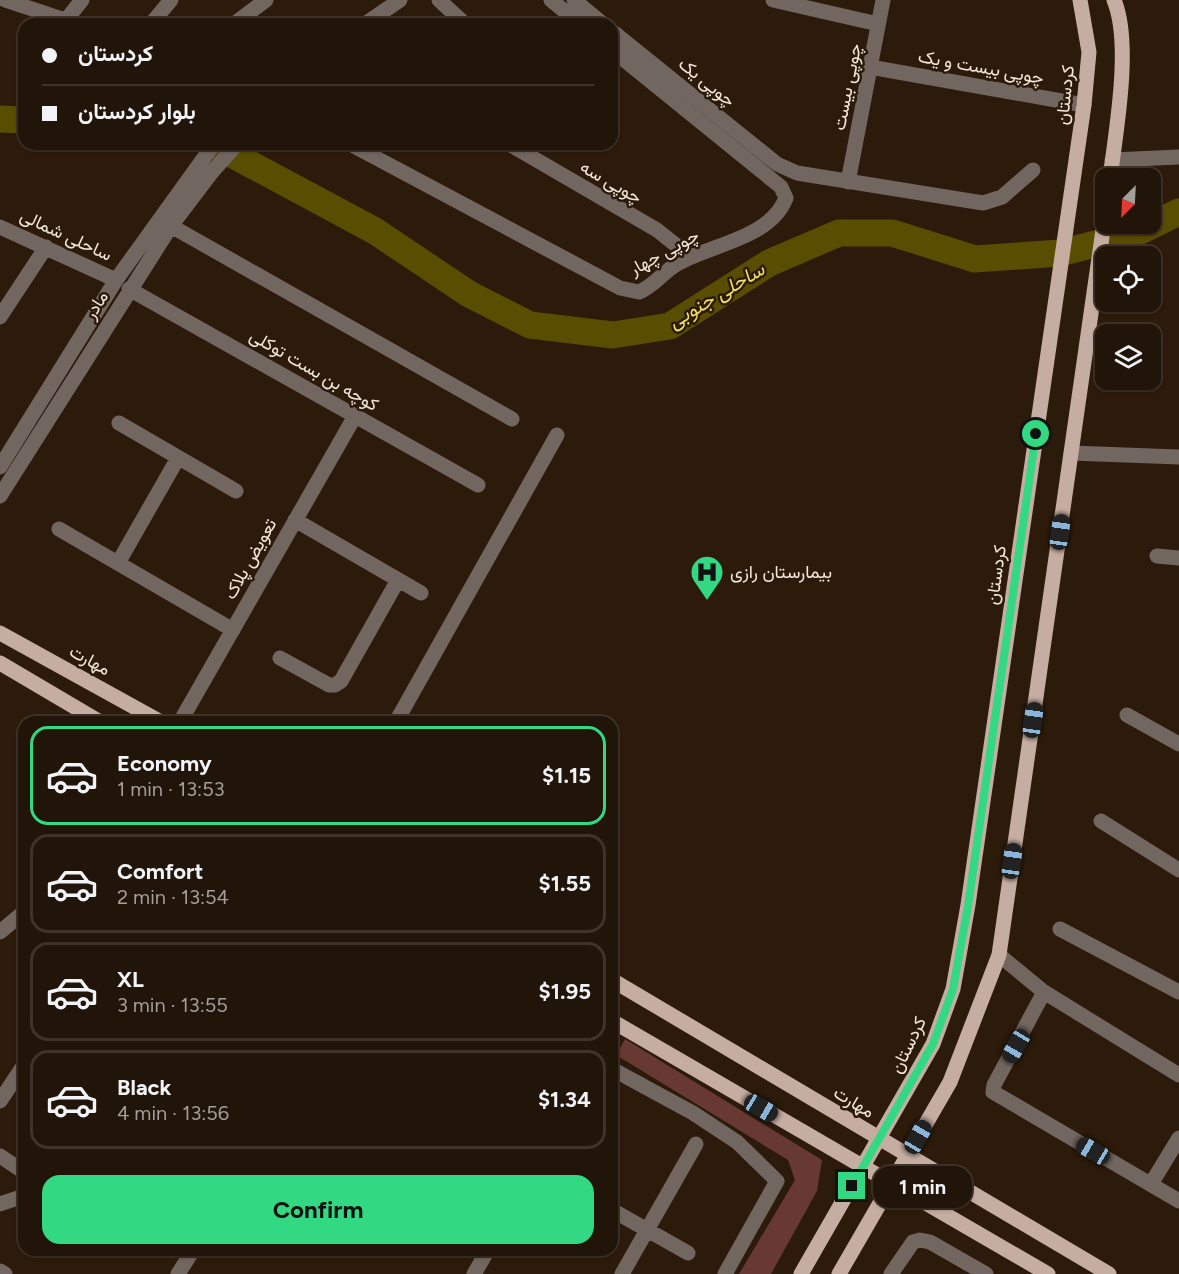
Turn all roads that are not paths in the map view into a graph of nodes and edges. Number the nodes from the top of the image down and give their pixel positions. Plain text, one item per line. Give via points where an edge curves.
1 (5, 0) edge
2 (82, 0) edge
3 (171, 0) edge
4 (266, 0) edge
5 (400, 0) edge
6 (439, 0) edge
7 (550, 0) edge
8 (574, 0) edge
9 (774, 0) edge
10 (883, 0) edge
11 (1080, 0) edge
12 (1114, 0) edge
13 (59, 18) edge
14 (73, 18) edge
15 (156, 18) edge
16 (242, 18) edge
17 (374, 18) edge
18 (458, 18) edge
19 (572, 18) edge
20 (596, 18) edge
21 (878, 24) junction
22 (618, 36) edge
23 (618, 55) edge
24 (870, 67) junction
25 (1084, 105) junction
26 (209, 150) edge
27 (232, 150) edge
28 (361, 150) edge
29 (519, 150) edge
30 (1179, 157) edge
31 (1112, 160) junction
32 (1111, 168) edge
33 (1033, 170) dead end
34 (848, 182) junction
35 (171, 226) junction
36 (0, 227) edge
37 (1102, 234) edge
38 (46, 247) junction
39 (691, 257) junction
40 (116, 280) junction
41 (129, 289) junction
42 (0, 317) edge
43 (355, 416) junction
44 (513, 419) dead end
45 (119, 423) dead end
46 (557, 435) dead end
47 (1071, 453) junction
48 (1179, 457) edge
49 (178, 458) junction
50 (0, 467) edge
51 (478, 485) dead end
52 (236, 491) dead end
53 (0, 496) edge
54 (295, 520) junction
55 (59, 529) dead end
56 (1157, 556) dead end
57 (1179, 558) edge
58 (118, 563) junction
59 (398, 580) junction
60 (421, 593) dead end
61 (233, 630) junction
62 (0, 633) edge
63 (280, 658) dead end
64 (0, 663) edge
65 (1127, 715) dead end
66 (90, 716) edge
67 (150, 716) edge
68 (183, 716) edge
69 (399, 716) edge
70 (1179, 744) edge
71 (1101, 821) dead end
72 (1179, 870) edge
73 (18, 917) edge
74 (1060, 929) dead end
75 (0, 932) edge
76 (999, 956) junction
77 (618, 984) edge
78 (1179, 992) edge
79 (1044, 993) junction
80 (618, 1025) edge
81 (618, 1072) edge
82 (18, 1074) edge
83 (1179, 1075) edge
84 (0, 1101) edge
85 (1179, 1138) edge
86 (880, 1140) junction
87 (696, 1144) dead end
88 (0, 1156) edge
89 (907, 1156) junction
90 (18, 1168) edge
91 (862, 1168) junction
92 (890, 1184) junction
93 (1151, 1184) junction
94 (18, 1198) edge
95 (1179, 1201) edge
96 (0, 1204) edge
97 (618, 1213) edge
98 (647, 1230) junction
99 (687, 1253) dead end
100 (189, 1256) edge
101 (484, 1256) edge
102 (0, 1271) edge
103 (5, 1274) edge
104 (178, 1274) edge
105 (474, 1274) edge
106 (622, 1274) edge
107 (725, 1274) edge
108 (801, 1274) edge
109 (839, 1274) edge
110 (891, 1274) edge
111 (986, 1274) edge
112 (1048, 1274) edge
113 (1109, 1274) edge

1 - 13 street
2 - 14 street
3 - 15 street
4 - 16 street
5 - 17 street
6 - 18 street
7 - 19 street
8 - 20 street
9 - 21 street
10 - 21 street, چوپی بیست
11 - 25 main road, کردستان via 1089,52
12 - 31 main road via 1119,14 1121,95
21 - 24 street, چوپی بیست
22 - 34 street, چوپی یک via 777,164 797,173
23 - 39 street, چوپی چهار via 785,192 783,206 763,227
24 - 25 street, چوپی بیست و یک
24 - 34 street, چوپی بیست
25 - 86 main road, کردستان via 953,989 933,1044
26 - 40 street, مادر
27 - 35 street, مادر
28 - 39 street, چوپی چهار via 630,292 646,289
29 - 39 street, چوپی سه via 657,230
30 - 31 street
31 - 32 main road
33 - 34 street via 1002,197 983,202
35 - 41 street, مادر
35 - 44 street
36 - 38 street, ساحلی شمالی
37 - 47 main road
38 - 40 street, ساحلی شمالی
38 - 42 street
40 - 50 street, مادر
41 - 43 street, کوچه بن بست توکلی
41 - 53 street, مادر
43 - 51 street, کوچه بن بست توکلی
43 - 54 street, تعویض پلاک
45 - 49 street
46 - 69 street
47 - 48 street
47 - 76 main road
49 - 52 street
49 - 58 street
54 - 59 street
54 - 61 street, تعویض پلاک
55 - 58 street
56 - 57 street
58 - 61 street
59 - 60 street
59 - 63 street via 335,686
61 - 68 street, تعویض پلاک
62 - 67 main road, مهارت
64 - 66 main road
65 - 70 street
71 - 72 street
73 - 75 street
74 - 78 street
76 - 79 street
76 - 89 main road via 950,1082
77 - 86 main road, مهارت
79 - 83 street
79 - 93 street via 993,1092
80 - 91 main road
81 - 107 street via 728,1136 777,1181
82 - 84 street
85 - 93 street
86 - 89 main road, مهارت
86 - 91 main road, کردستان
87 - 98 street
88 - 90 street
89 - 92 main road
89 - 113 main road, مهارت
91 - 92 main road
91 - 108 main road, کردستان
92 - 109 main road
92 - 112 main road
93 - 95 street
94 - 96 street
97 - 98 street
98 - 99 street
98 - 106 street
100 - 104 street
101 - 105 street
102 - 103 street
110 - 111 street via 913,1242 920,1240

